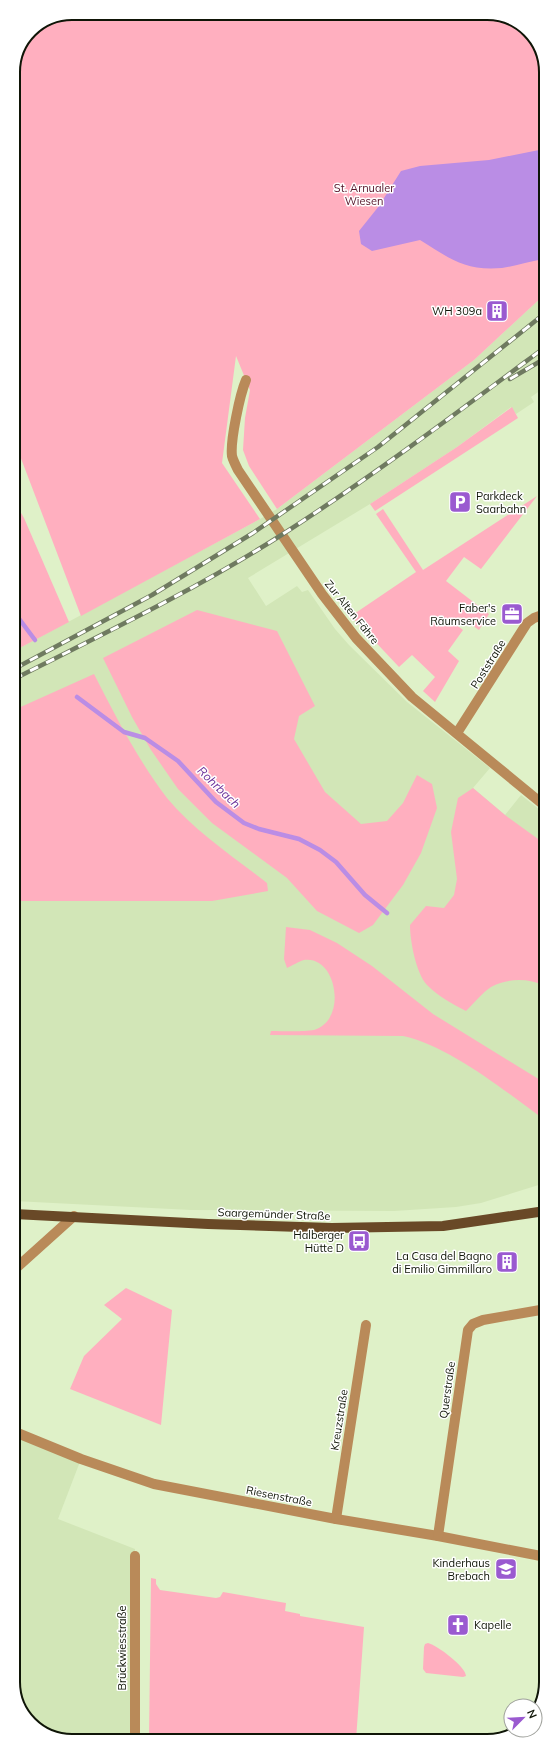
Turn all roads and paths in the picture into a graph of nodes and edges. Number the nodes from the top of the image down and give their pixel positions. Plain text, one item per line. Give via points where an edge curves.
1 (246, 380) dead end
2 (539, 616) edge
3 (458, 733) junction
4 (539, 801) edge
5 (539, 1209) edge
6 (539, 1211) edge
7 (532, 1212) junction
8 (20, 1214) edge
9 (74, 1216) junction
10 (20, 1265) edge
11 (539, 1311) edge
12 (366, 1325) dead end
13 (20, 1434) edge
14 (336, 1520) junction
15 (438, 1536) junction
16 (539, 1555) edge
17 (135, 1556) dead end
18 (135, 1734) edge

1 - 3 street, Zur Alten Fähre via 241,391 232,447 232,457 238,470 318,588 356,638 412,697
2 - 3 street, Poststraße via 527,623
3 - 4 street, Zur Alten Fähre
5 - 7 main road, Saargemünder Straße
6 - 7 main road, Saargemünder Straße
7 - 9 main road, Saargemünder Straße via 443,1226 332,1228
8 - 9 main road, Saargemünder Straße
9 - 10 street
11 - 15 street, Querstraße via 483,1320 473,1324 468,1330
12 - 14 street, Kreuzstraße
13 - 14 street, Riesenstraße via 81,1460 154,1484
14 - 15 street, Riesenstraße
15 - 16 street, Riesenstraße
17 - 18 street, Brückwiesstraße

